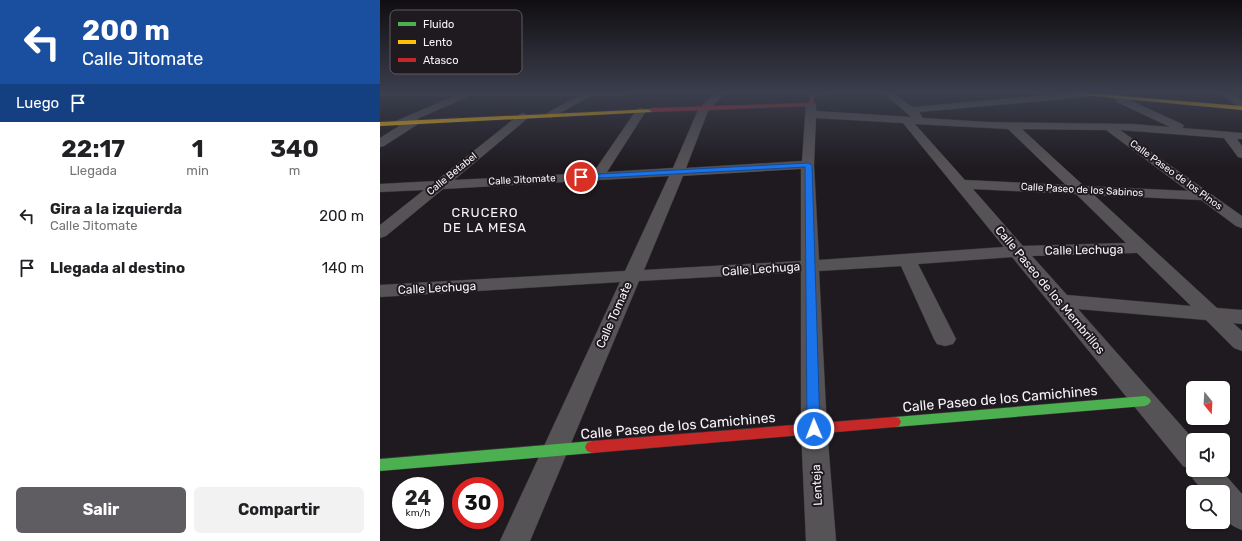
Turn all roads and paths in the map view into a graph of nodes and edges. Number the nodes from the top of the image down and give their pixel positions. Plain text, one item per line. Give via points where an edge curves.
1 (411, 118) edge
2 (483, 118) edge
3 (521, 118) edge
4 (636, 118) edge
5 (701, 118) edge
6 (810, 118) edge
7 (914, 118) edge
8 (917, 118) edge
9 (1042, 118) edge
10 (1114, 118) edge
11 (1161, 118) edge
12 (414, 122) junction
13 (400, 123) junction
14 (380, 124) edge
15 (1011, 126) junction
16 (1055, 126) junction
17 (1076, 126) junction
18 (1110, 128) junction
19 (1183, 131) junction
20 (1228, 135) junction
21 (1242, 136) edge
22 (380, 143) edge
23 (1242, 154) edge
24 (808, 165) junction
25 (678, 172) junction
26 (597, 176) junction
27 (960, 184) junction
28 (438, 185) junction
29 (380, 188) edge
30 (1078, 189) junction
31 (1205, 196) junction
32 (1242, 223) edge
33 (380, 233) edge
34 (1141, 248) junction
35 (1018, 251) junction
36 (907, 260) junction
37 (812, 265) junction
38 (631, 277) junction
39 (380, 291) edge
40 (1060, 301) junction
41 (1213, 315) junction
42 (1242, 317) edge
43 (945, 339) dead end
44 (1242, 343) edge
45 (1145, 401) junction
46 (814, 429) junction
47 (555, 450) junction
48 (1186, 450) edge
49 (380, 465) edge
50 (1209, 477) edge
51 (1215, 485) edge
52 (1230, 502) edge
53 (1242, 516) edge
54 (515, 541) edge
55 (821, 541) edge

1 - 13 street
2 - 12 street
3 - 28 street, Calle Betabel
4 - 26 street
5 - 25 street, Calle Tomate
6 - 24 street, Lenteja
7 - 27 street, Calle Paseo de los Membrillos
8 - 15 street
9 - 16 street
10 - 17 street via 1075,123
11 - 19 street
12 - 13 street
12 - 22 street
13 - 14 street
15 - 16 street
15 - 30 street
16 - 17 street
17 - 18 street
18 - 19 street
18 - 31 street, Calle Paseo de los Pinos
19 - 20 street
20 - 21 street
20 - 23 street
24 - 25 street, Calle Jitomate
24 - 37 street, Lenteja
25 - 26 street, Calle Jitomate
25 - 38 street, Calle Tomate
26 - 28 street, Calle Jitomate
27 - 30 street, Calle Paseo de los Sabinos
27 - 35 street, Calle Paseo de los Membrillos
28 - 29 street, Calle Jitomate
28 - 33 street, Calle Betabel
30 - 31 street, Calle Paseo de los Sabinos
30 - 34 street
31 - 32 street, Calle Paseo de los Pinos
34 - 35 street, Calle Lechuga
34 - 41 street
35 - 36 street, Calle Lechuga
35 - 40 street, Calle Paseo de los Membrillos
36 - 37 street, Calle Lechuga
36 - 43 street
37 - 38 street, Calle Lechuga
37 - 46 street, Lenteja
38 - 39 street, Calle Lechuga
38 - 47 street, Calle Tomate
40 - 41 street
40 - 45 street, Calle Paseo de los Membrillos
41 - 42 street
41 - 44 street
45 - 46 street, Calle Paseo de los Camichines
45 - 48 street, Calle Paseo de los Membrillos
46 - 47 street, Calle Paseo de los Camichines
46 - 55 street, Lenteja
47 - 49 street, Calle Paseo de los Camichines
47 - 54 street, Calle Tomate
50 - 51 street
52 - 53 street

